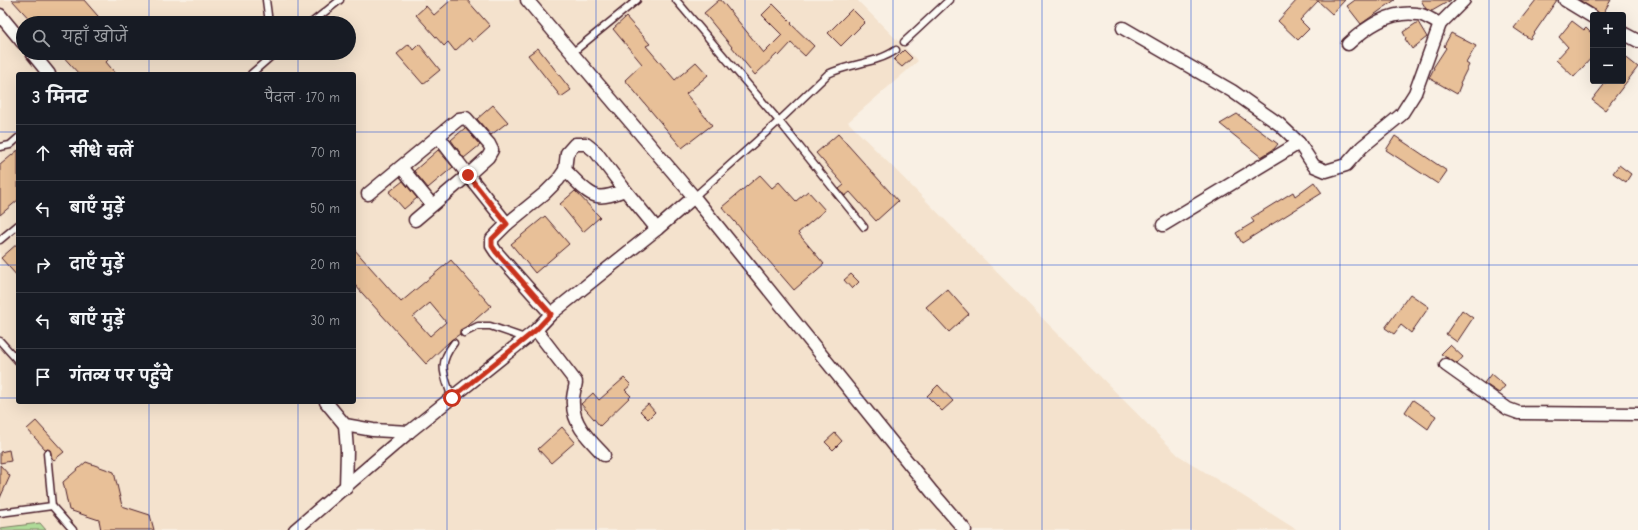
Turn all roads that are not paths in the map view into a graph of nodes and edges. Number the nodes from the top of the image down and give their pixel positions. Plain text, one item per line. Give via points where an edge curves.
1 (266, 0) edge
2 (340, 0) edge
3 (527, 0) edge
4 (637, 0) edge
5 (676, 0) edge
6 (949, 0) edge
7 (1464, 0) edge
8 (1565, 0) edge
9 (1590, 15) edge
10 (269, 16) edge
11 (320, 16) edge
12 (2, 22) edge
13 (1440, 24) junction
14 (1123, 28) dead end
15 (1626, 35) edge
16 (16, 36) edge
17 (1638, 41) edge
18 (904, 42) dead end
19 (1348, 44) dead end
20 (896, 50) dead end
21 (572, 53) junction
22 (38, 60) edge
23 (266, 60) edge
24 (47, 72) edge
25 (253, 72) edge
26 (779, 121) junction
27 (438, 136) junction
28 (16, 140) edge
29 (1299, 143) junction
30 (0, 147) edge
31 (401, 166) junction
32 (565, 170) junction
33 (468, 175) junction
34 (625, 190) junction
35 (368, 194) dead end
36 (694, 197) junction
37 (432, 205) junction
38 (415, 220) dead end
39 (507, 224) junction
40 (1163, 225) dead end
41 (16, 226) edge
42 (864, 227) dead end
43 (657, 228) junction
44 (0, 240) edge
45 (551, 314) junction
46 (536, 330) junction
47 (464, 333) dead end
48 (525, 338) junction
49 (0, 341) edge
50 (454, 343) dead end
51 (16, 359) edge
52 (1446, 365) dead end
53 (452, 398) junction
54 (328, 404) edge
55 (1638, 414) edge
56 (345, 425) junction
57 (409, 432) junction
58 (47, 453) dead end
59 (604, 455) dead end
60 (346, 488) junction
61 (52, 506) junction
62 (0, 513) edge
63 (73, 530) edge
64 (295, 530) edge
65 (965, 530) edge

1 - 10 lane
2 - 11 lane
3 - 21 street
4 - 21 lane
5 - 26 lane
6 - 18 lane
7 - 13 street
8 - 9 street
12 - 16 street
13 - 19 street via 1418,14 1401,14 1378,21
13 - 29 street via 1415,93 1401,115 1346,165 1321,170 1314,166
14 - 29 street via 1232,91 1279,124
15 - 17 street
20 - 26 lane via 828,74
21 - 36 street
22 - 24 street
23 - 25 lane
26 - 36 lane
26 - 42 lane
27 - 31 street
27 - 33 street
27 - 33 street via 459,119 466,118 489,144 492,150 488,157
28 - 30 lane via 10,145
29 - 40 street
31 - 35 street
31 - 37 street
32 - 34 street via 587,191 597,196
32 - 34 street via 567,153 575,144 586,144 596,152
32 - 39 street via 545,194
33 - 37 street
33 - 39 street
34 - 43 street
36 - 43 street
36 - 65 street
37 - 38 street
39 - 45 street via 492,239 492,246
41 - 44 lane
43 - 45 street
45 - 46 street
46 - 48 street
46 - 59 street via 576,382 572,404 574,419
47 - 48 lane via 478,326 490,326
48 - 53 street
49 - 51 lane
50 - 53 lane via 443,360
52 - 55 street via 1508,409 1520,413
53 - 57 street
54 - 56 street
56 - 57 street
56 - 60 street via 348,450
57 - 60 street
58 - 61 lane
60 - 64 street
61 - 62 lane
61 - 63 lane

